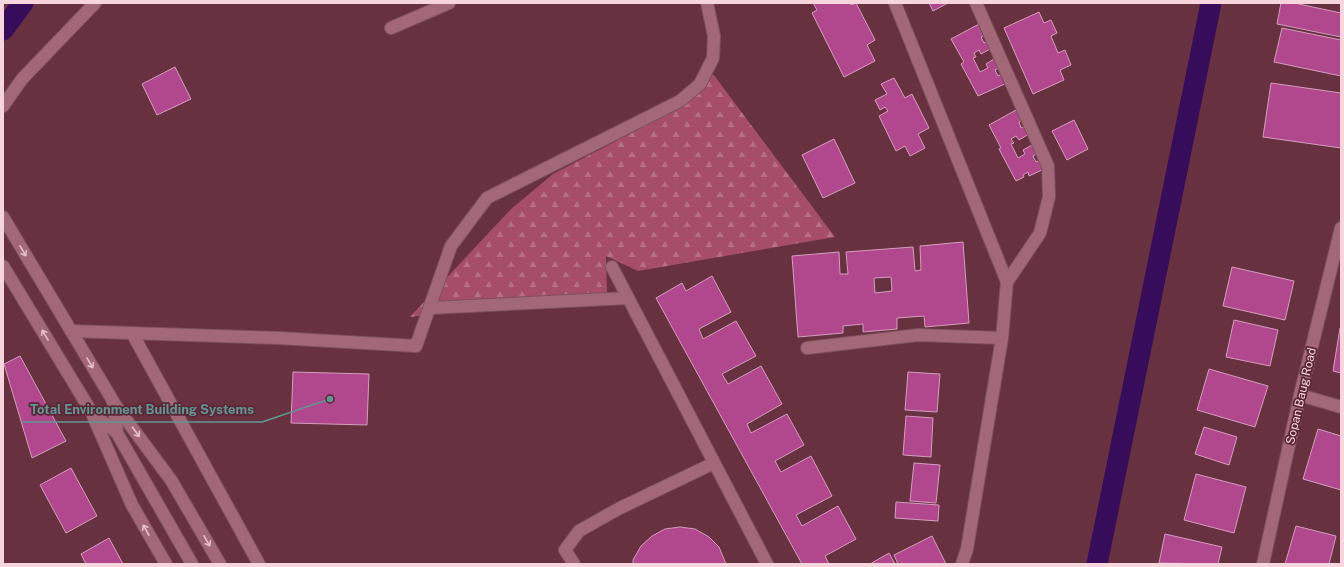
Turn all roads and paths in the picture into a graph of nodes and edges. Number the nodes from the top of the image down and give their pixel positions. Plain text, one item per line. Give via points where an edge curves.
1 (95, 3) edge
2 (449, 3) edge
3 (707, 3) edge
4 (895, 3) edge
5 (976, 3) edge
6 (390, 28) dead end
7 (3, 106) edge
8 (3, 218) edge
9 (1341, 228) edge
10 (3, 266) edge
11 (612, 267) dead end
12 (1006, 282) junction
13 (628, 298) junction
14 (430, 308) junction
15 (71, 331) junction
16 (132, 333) junction
17 (1002, 338) junction
18 (807, 348) dead end
19 (1300, 395) junction
20 (113, 401) junction
21 (1341, 407) edge
22 (92, 413) junction
23 (117, 433) junction
24 (714, 463) junction
25 (166, 564) edge
26 (192, 564) edge
27 (220, 564) edge
28 (259, 564) edge
29 (574, 564) edge
30 (767, 564) edge
31 (962, 564) edge
32 (1263, 564) edge

1 - 7 street via 22,79
2 - 6 street
3 - 14 street via 714,36 713,58 700,84 680,101 487,198 451,246
4 - 12 street
5 - 12 street via 1048,166 1049,197 1040,233
8 -> 15 street
9 - 19 street, Sopan Baug Road
22 -> 10 street
11 - 13 street
12 - 17 street
13 - 14 street
13 - 24 street
14 - 16 street via 416,346
15 - 16 street
15 -> 20 street
16 - 28 street
17 - 18 street via 918,335
17 - 31 street via 967,549
19 - 21 street
19 - 32 street, Sopan Baug Road
20 - 23 street
20 -> 27 street via 171,480
22 - 23 street
25 -> 22 street via 132,505
23 - 26 street
24 - 29 street via 620,508 579,531 565,550
24 - 30 street

